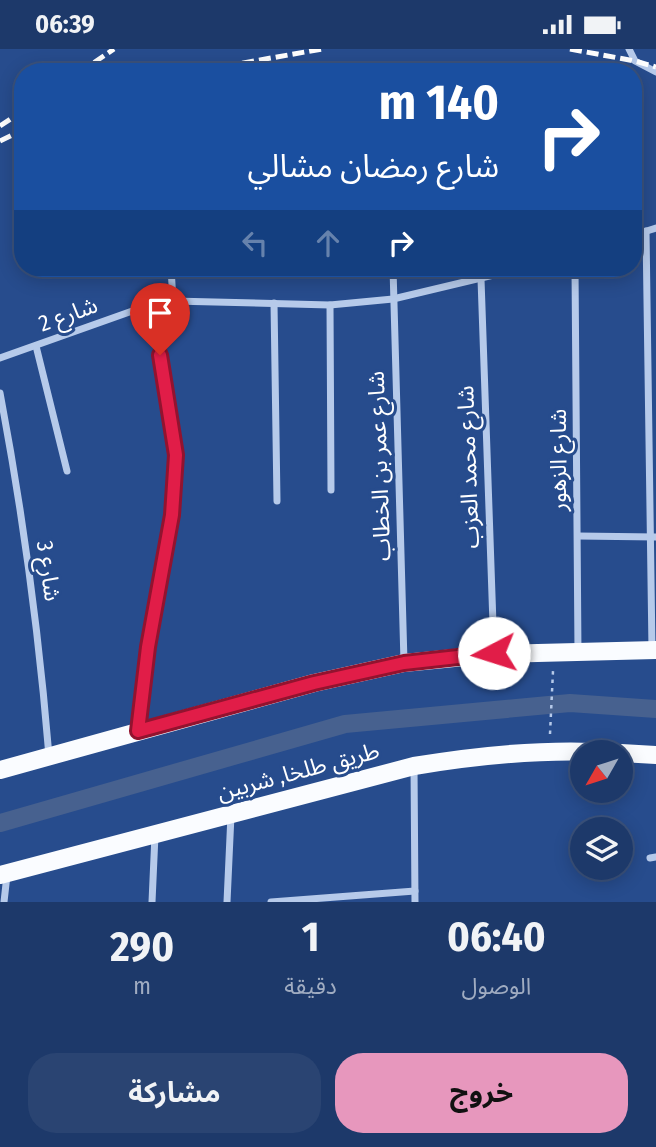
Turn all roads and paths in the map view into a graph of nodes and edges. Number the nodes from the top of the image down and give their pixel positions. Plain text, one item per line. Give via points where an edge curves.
1 (629, 49) edge
2 (639, 63) edge
3 (656, 228) edge
4 (646, 231) junction
5 (642, 232) edge
6 (172, 277) edge
7 (393, 277) edge
8 (489, 277) edge
9 (575, 277) edge
10 (481, 279) junction
11 (394, 299) junction
12 (173, 300) junction
13 (274, 303) junction
14 (152, 304) junction
15 (330, 305) junction
16 (36, 346) junction
17 (0, 358) edge
18 (0, 394) edge
19 (67, 471) dead end
20 (331, 490) dead end
21 (277, 501) dead end
22 (578, 536) junction
23 (653, 537) edge
24 (654, 650) edge
25 (494, 653) junction
26 (579, 653) junction
27 (404, 663) junction
28 (554, 669) dead end
29 (551, 729) dead end
30 (138, 731) junction
31 (570, 752) edge
32 (634, 754) edge
33 (656, 755) edge
34 (49, 756) junction
35 (414, 766) junction
36 (0, 770) edge
37 (231, 814) junction
38 (155, 834) junction
39 (4, 874) edge
40 (415, 891) junction
41 (4, 902) edge
42 (152, 902) edge
43 (227, 902) edge
44 (271, 902) edge
45 (415, 902) edge

1 - 2 street
3 - 4 street
4 - 5 street
4 - 23 street
6 - 12 street
7 - 11 street, شارع عمر بن الخطاب
8 - 10 street, شارع 2
9 - 22 street, شارع الزهور
10 - 11 street, شارع 2
10 - 25 street, شارع محمد العزب
11 - 15 street, شارع 2
11 - 27 street, شارع عمر بن الخطاب
12 - 13 street, شارع 2
12 - 14 street, شارع 2
13 - 15 street, شارع 2
13 - 21 street
14 - 16 street, شارع 2
14 - 30 street via 176,455 172,515
15 - 20 street
16 - 17 street, شارع 2
16 - 19 street
18 - 34 street, شارع 3 via 36,616
22 - 23 street
22 - 26 street, شارع الزهور
23 - 24 street
24 - 26 main road
25 - 26 main road
25 - 27 main road
27 - 30 main road
28 - 29 path
30 - 34 main road
31 - 35 main road, طريق طلخا, شربين via 472,757
32 - 33 main road
34 - 36 main road
35 - 37 main road, طريق طلخا, شربين
35 - 40 street
37 - 38 main road, طريق طلخا, شربين
37 - 43 street
38 - 39 main road, طريق طلخا, شربين
38 - 42 street
39 - 41 street
40 - 44 street
40 - 45 street

